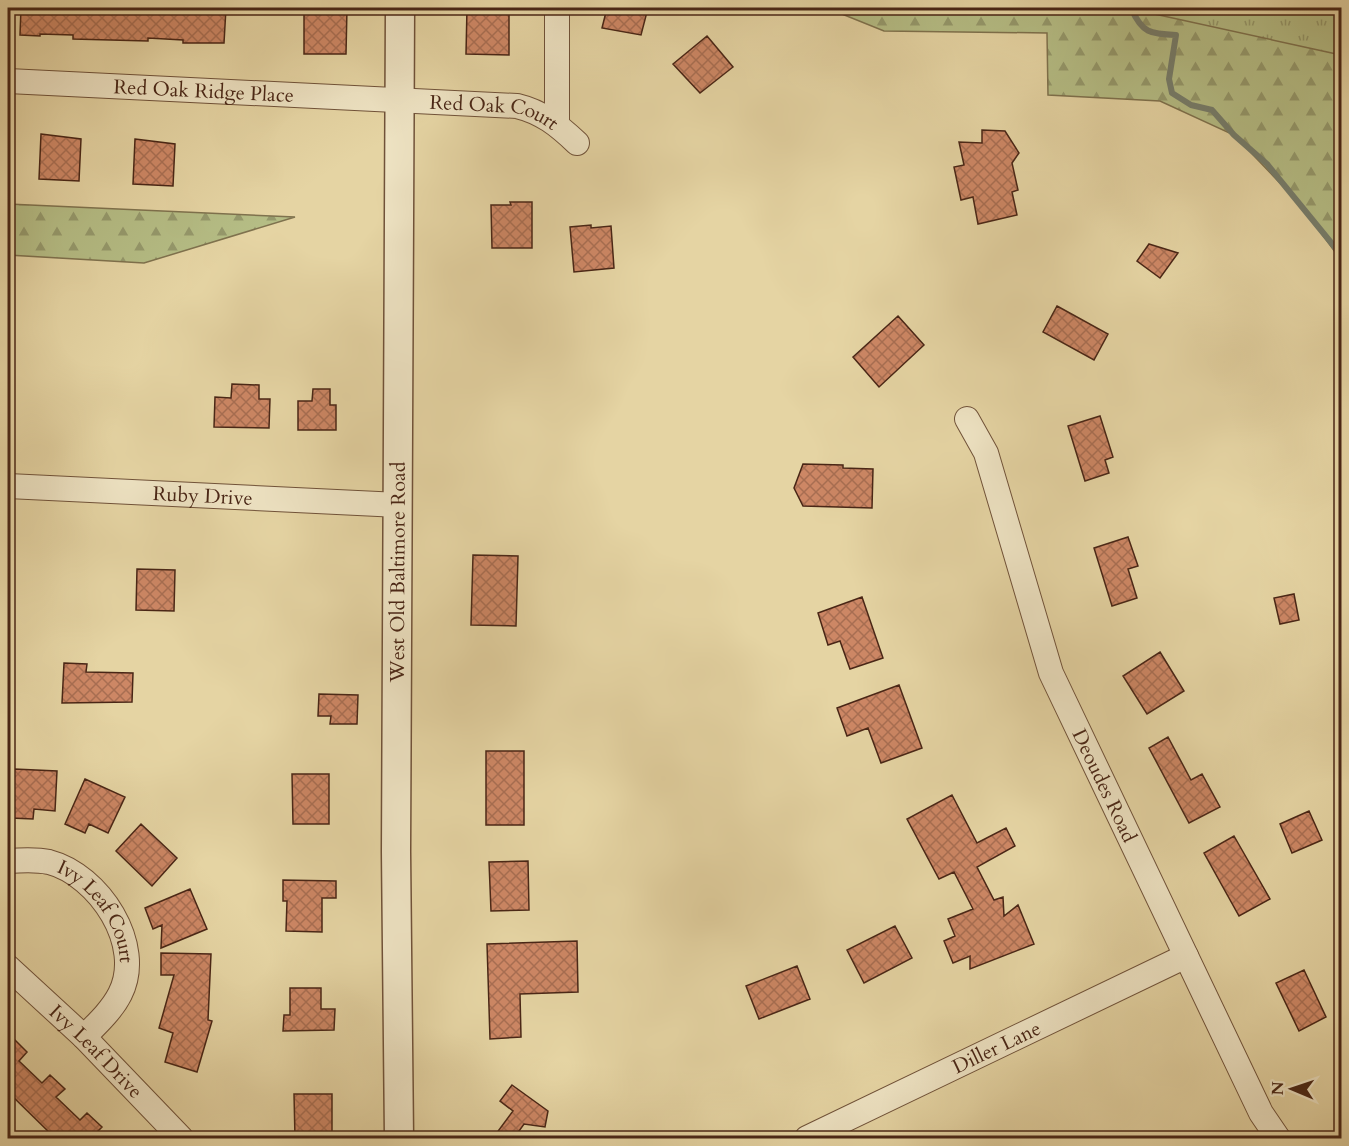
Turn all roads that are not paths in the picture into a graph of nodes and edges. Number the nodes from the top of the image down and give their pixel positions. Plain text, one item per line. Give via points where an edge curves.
1 (400, 8) edge
2 (557, 8) edge
3 (8, 81) edge
4 (400, 101) junction
5 (557, 124) junction
6 (577, 143) dead end
7 (967, 419) dead end
8 (8, 486) edge
9 (399, 505) junction
10 (8, 861) edge
11 (1186, 956) junction
12 (9, 972) edge
13 (84, 1037) junction
14 (180, 1138) edge
15 (399, 1138) edge
16 (807, 1138) edge
17 (1278, 1138) edge

1 - 4 street, West Old Baltimore Road
2 - 5 street
3 - 4 street, Red Oak Ridge Place
4 - 5 street, Red Oak Court via 517,106 538,111
4 - 9 street, West Old Baltimore Road
5 - 6 street, Red Oak Court
7 - 11 street, Deoudes Road via 986,453 1051,673
8 - 9 street, Ruby Drive
9 - 15 street, West Old Baltimore Road via 396,840
10 - 13 street, Ivy Leaf Court via 50,862 73,873 96,894 122,933 126,952 121,993
11 - 16 street, Diller Lane
11 - 17 street, Deoudes Road via 1261,1113
12 - 13 street, Ivy Leaf Drive
13 - 14 street, Ivy Leaf Drive

